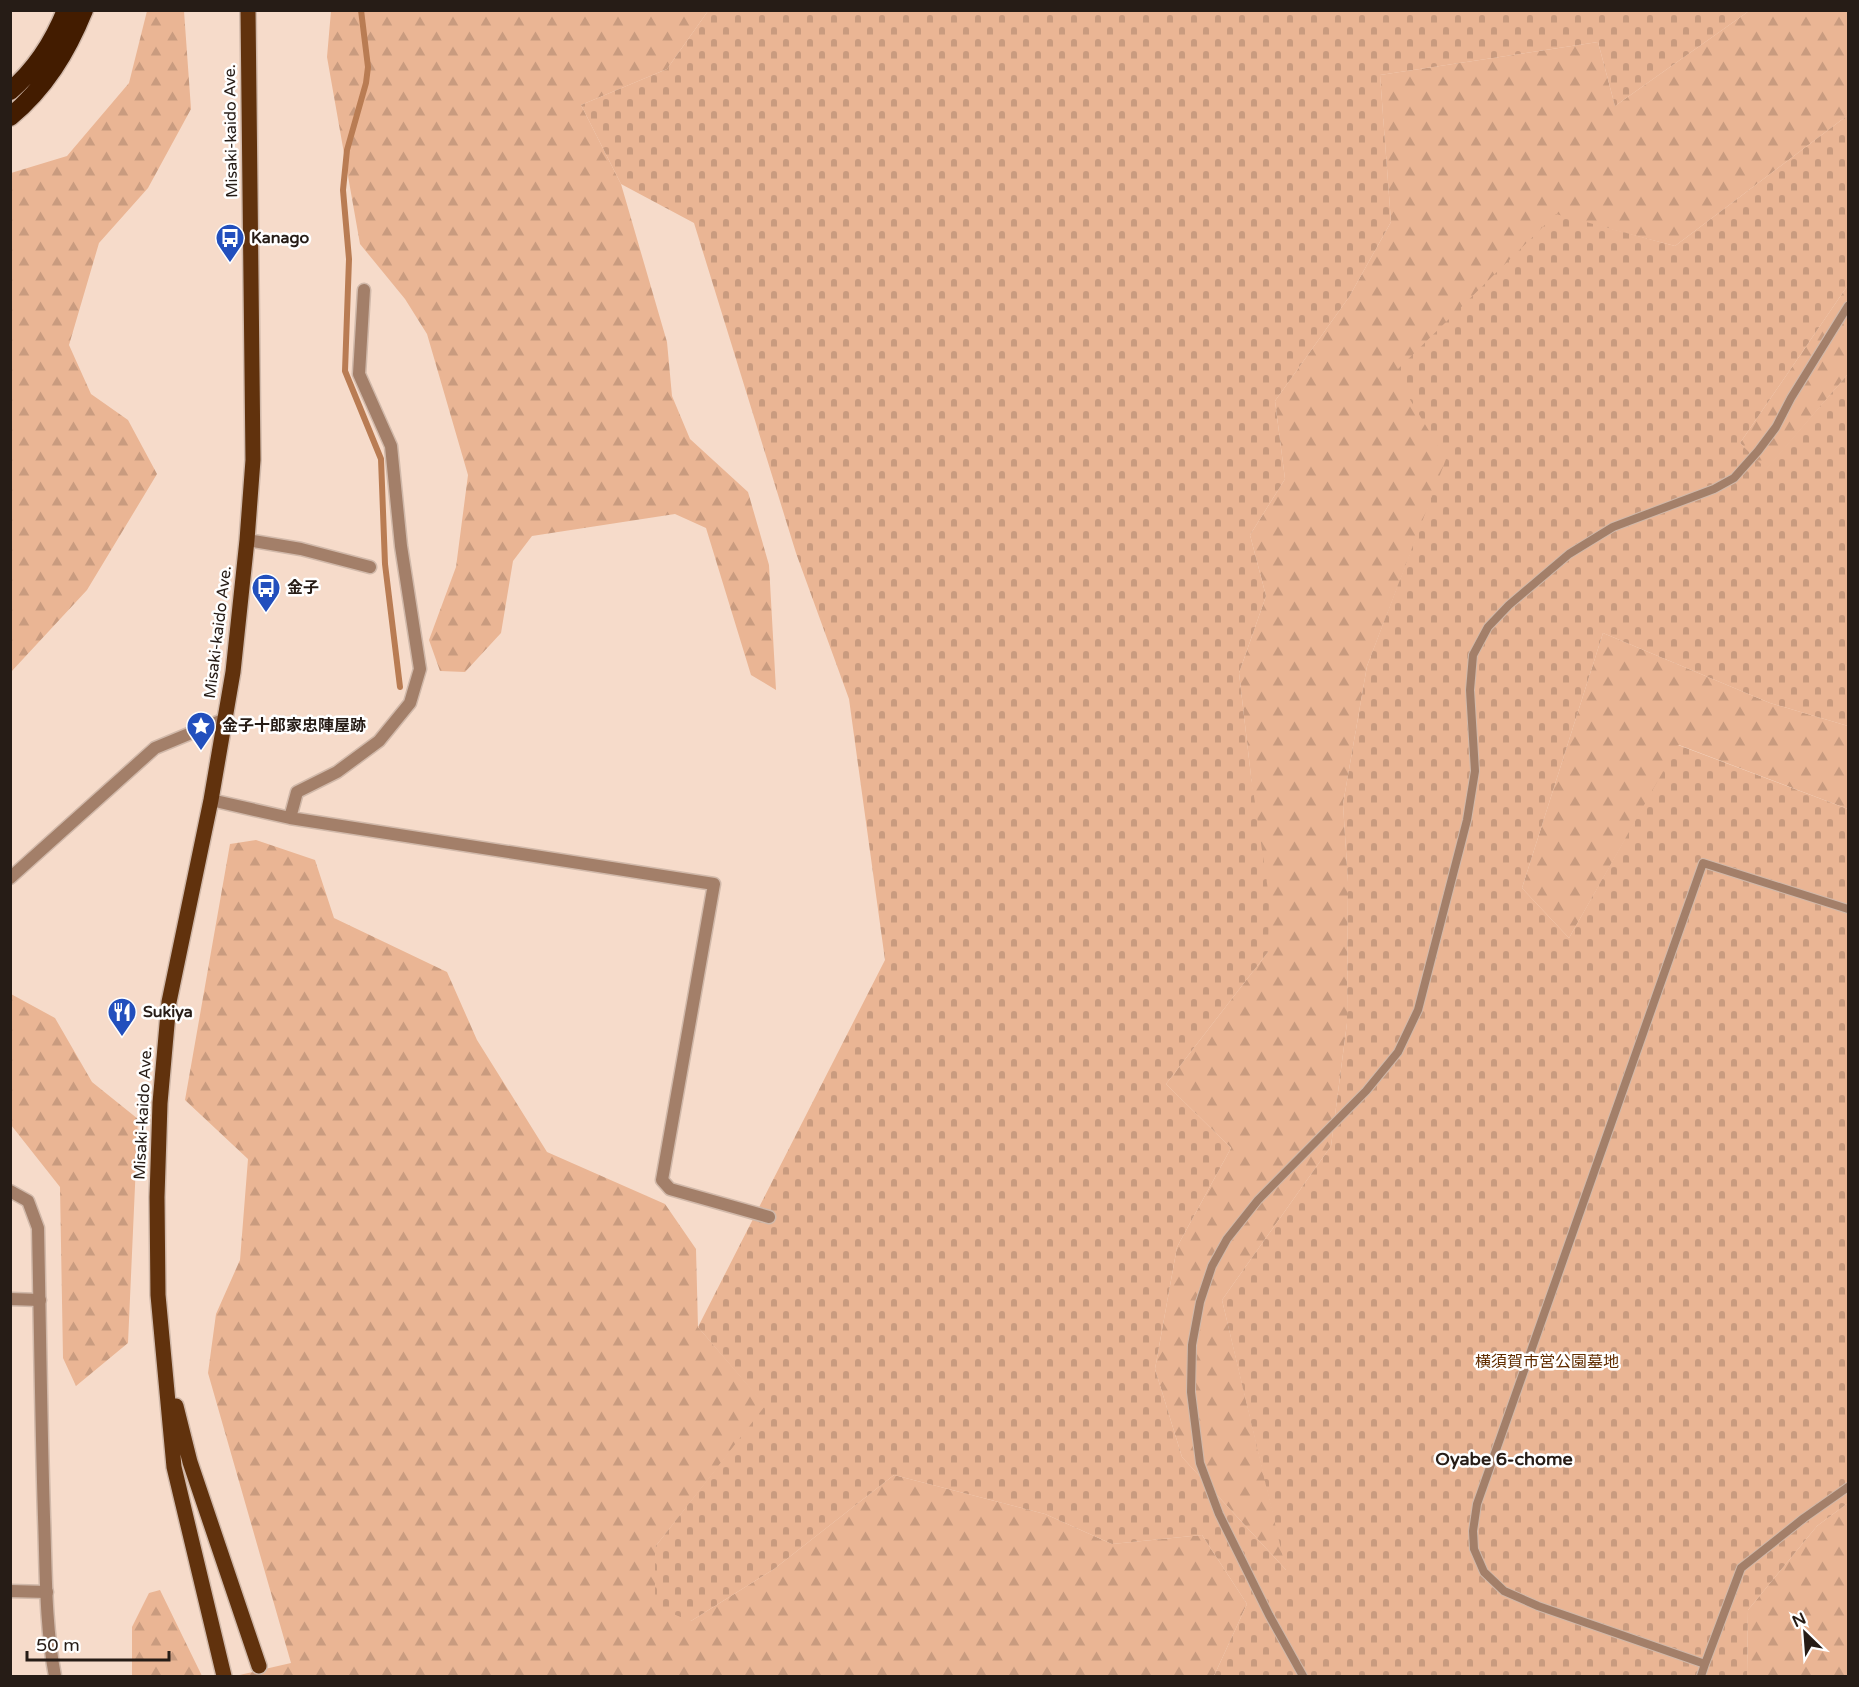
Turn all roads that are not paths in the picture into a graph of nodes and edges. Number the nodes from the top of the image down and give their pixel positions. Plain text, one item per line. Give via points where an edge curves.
1 (66, 10) edge
2 (84, 10) edge
3 (248, 10) edge
4 (10, 91) edge
5 (10, 117) edge
6 (364, 290) dead end
7 (1848, 306) edge
8 (247, 540) junction
9 (370, 567) dead end
10 (225, 719) junction
11 (210, 800) junction
12 (290, 818) junction
13 (10, 878) edge
14 (1848, 909) edge
15 (10, 1191) edge
16 (769, 1217) dead end
17 (10, 1299) edge
18 (40, 1300) junction
19 (164, 1360) junction
20 (1848, 1487) edge
21 (10, 1591) edge
22 (47, 1592) junction
23 (1705, 1664) junction
24 (259, 1666) dead end
25 (55, 1677) edge
26 (224, 1677) edge
27 (1303, 1677) edge
28 (1701, 1677) edge

1 - 4 highway via 43,54
2 - 5 highway via 51,74
3 - 8 main road, Misaki-kaido Ave. via 252,460
6 - 12 street via 359,375 391,446 420,669 410,703 379,741 337,772 297,792
7 - 27 lane via 1776,427 1734,478 1613,527 1569,554 1509,604 1488,627 1473,655 1470,690 1475,771 1467,820 1418,1010 1398,1052 1366,1091 1258,1200 1227,1239 1212,1266 1192,1345 1191,1392 1200,1463 1219,1514
8 - 9 street
8 - 10 main road, Misaki-kaido Ave.
10 - 11 main road, Misaki-kaido Ave.
10 - 13 street via 155,748
11 - 12 street
11 - 19 main road, Misaki-kaido Ave. via 169,1002 160,1103 158,1295
12 - 16 street via 714,884 662,1180 670,1189
14 - 23 lane via 1703,863 1477,1504 1474,1549 1484,1572 1504,1591
15 - 18 street via 28,1202 38,1228
17 - 18 street
18 - 22 street
19 - 24 main road, Misaki-kaido Ave. via 190,1462
19 - 26 main road, Misaki-kaido Ave. via 174,1467
20 - 23 lane via 1741,1568
21 - 22 street
22 - 25 street
23 - 28 lane

